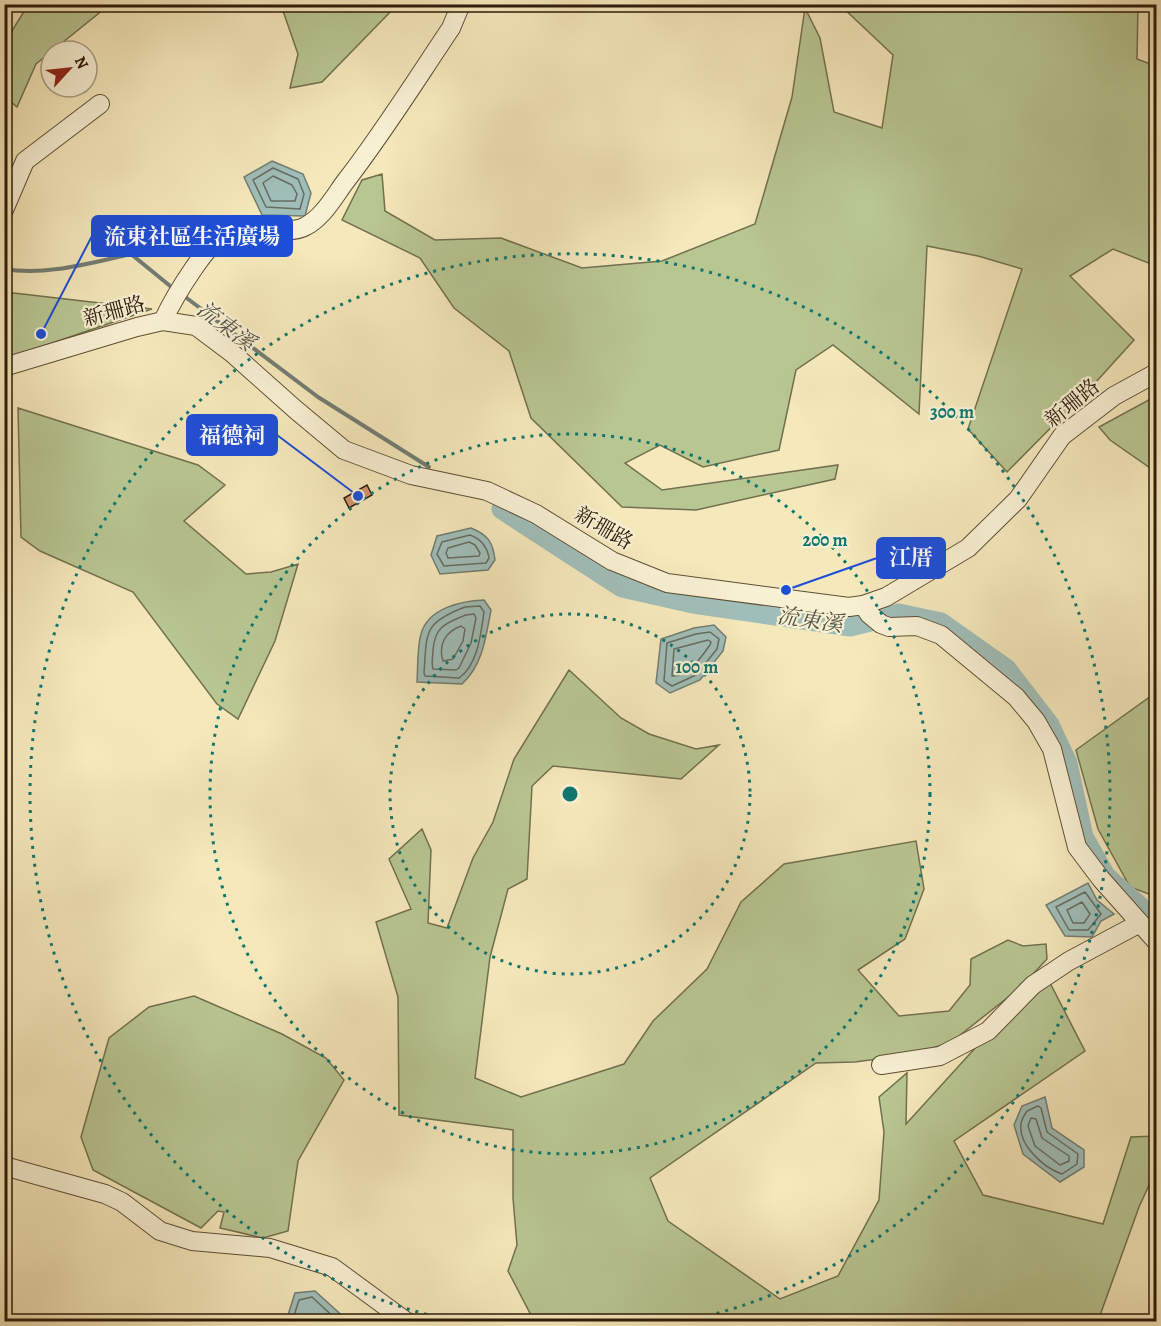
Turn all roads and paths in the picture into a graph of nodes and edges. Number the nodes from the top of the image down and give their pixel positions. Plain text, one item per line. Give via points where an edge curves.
1 (460, 4) edge
2 (100, 104) dead end
3 (4, 210) edge
4 (167, 314) junction
5 (4, 367) edge
6 (1156, 373) edge
7 (871, 614) junction
8 (1140, 923) junction
9 (1156, 942) edge
10 (881, 1065) dead end
11 (4, 1166) edge
12 (407, 1322) edge

1 - 4 street via 451,28 325,210 305,227 266,232 231,230 219,236
2 - 3 street via 25,161
4 - 5 street, 新珊路 via 137,327
4 - 7 street, 新珊路 via 196,326 232,353 344,450 411,475 487,491 536,514 612,561 667,583 849,607
6 - 7 street, 新珊路 via 1114,396 1062,436 1018,499 968,548 904,587
7 - 8 street via 889,627 917,626 941,635 1016,697 1052,749 1077,847
8 - 9 street
8 - 10 street via 1033,985 988,1031 940,1056
11 - 12 street via 105,1194 160,1231 192,1241 270,1248 332,1267

